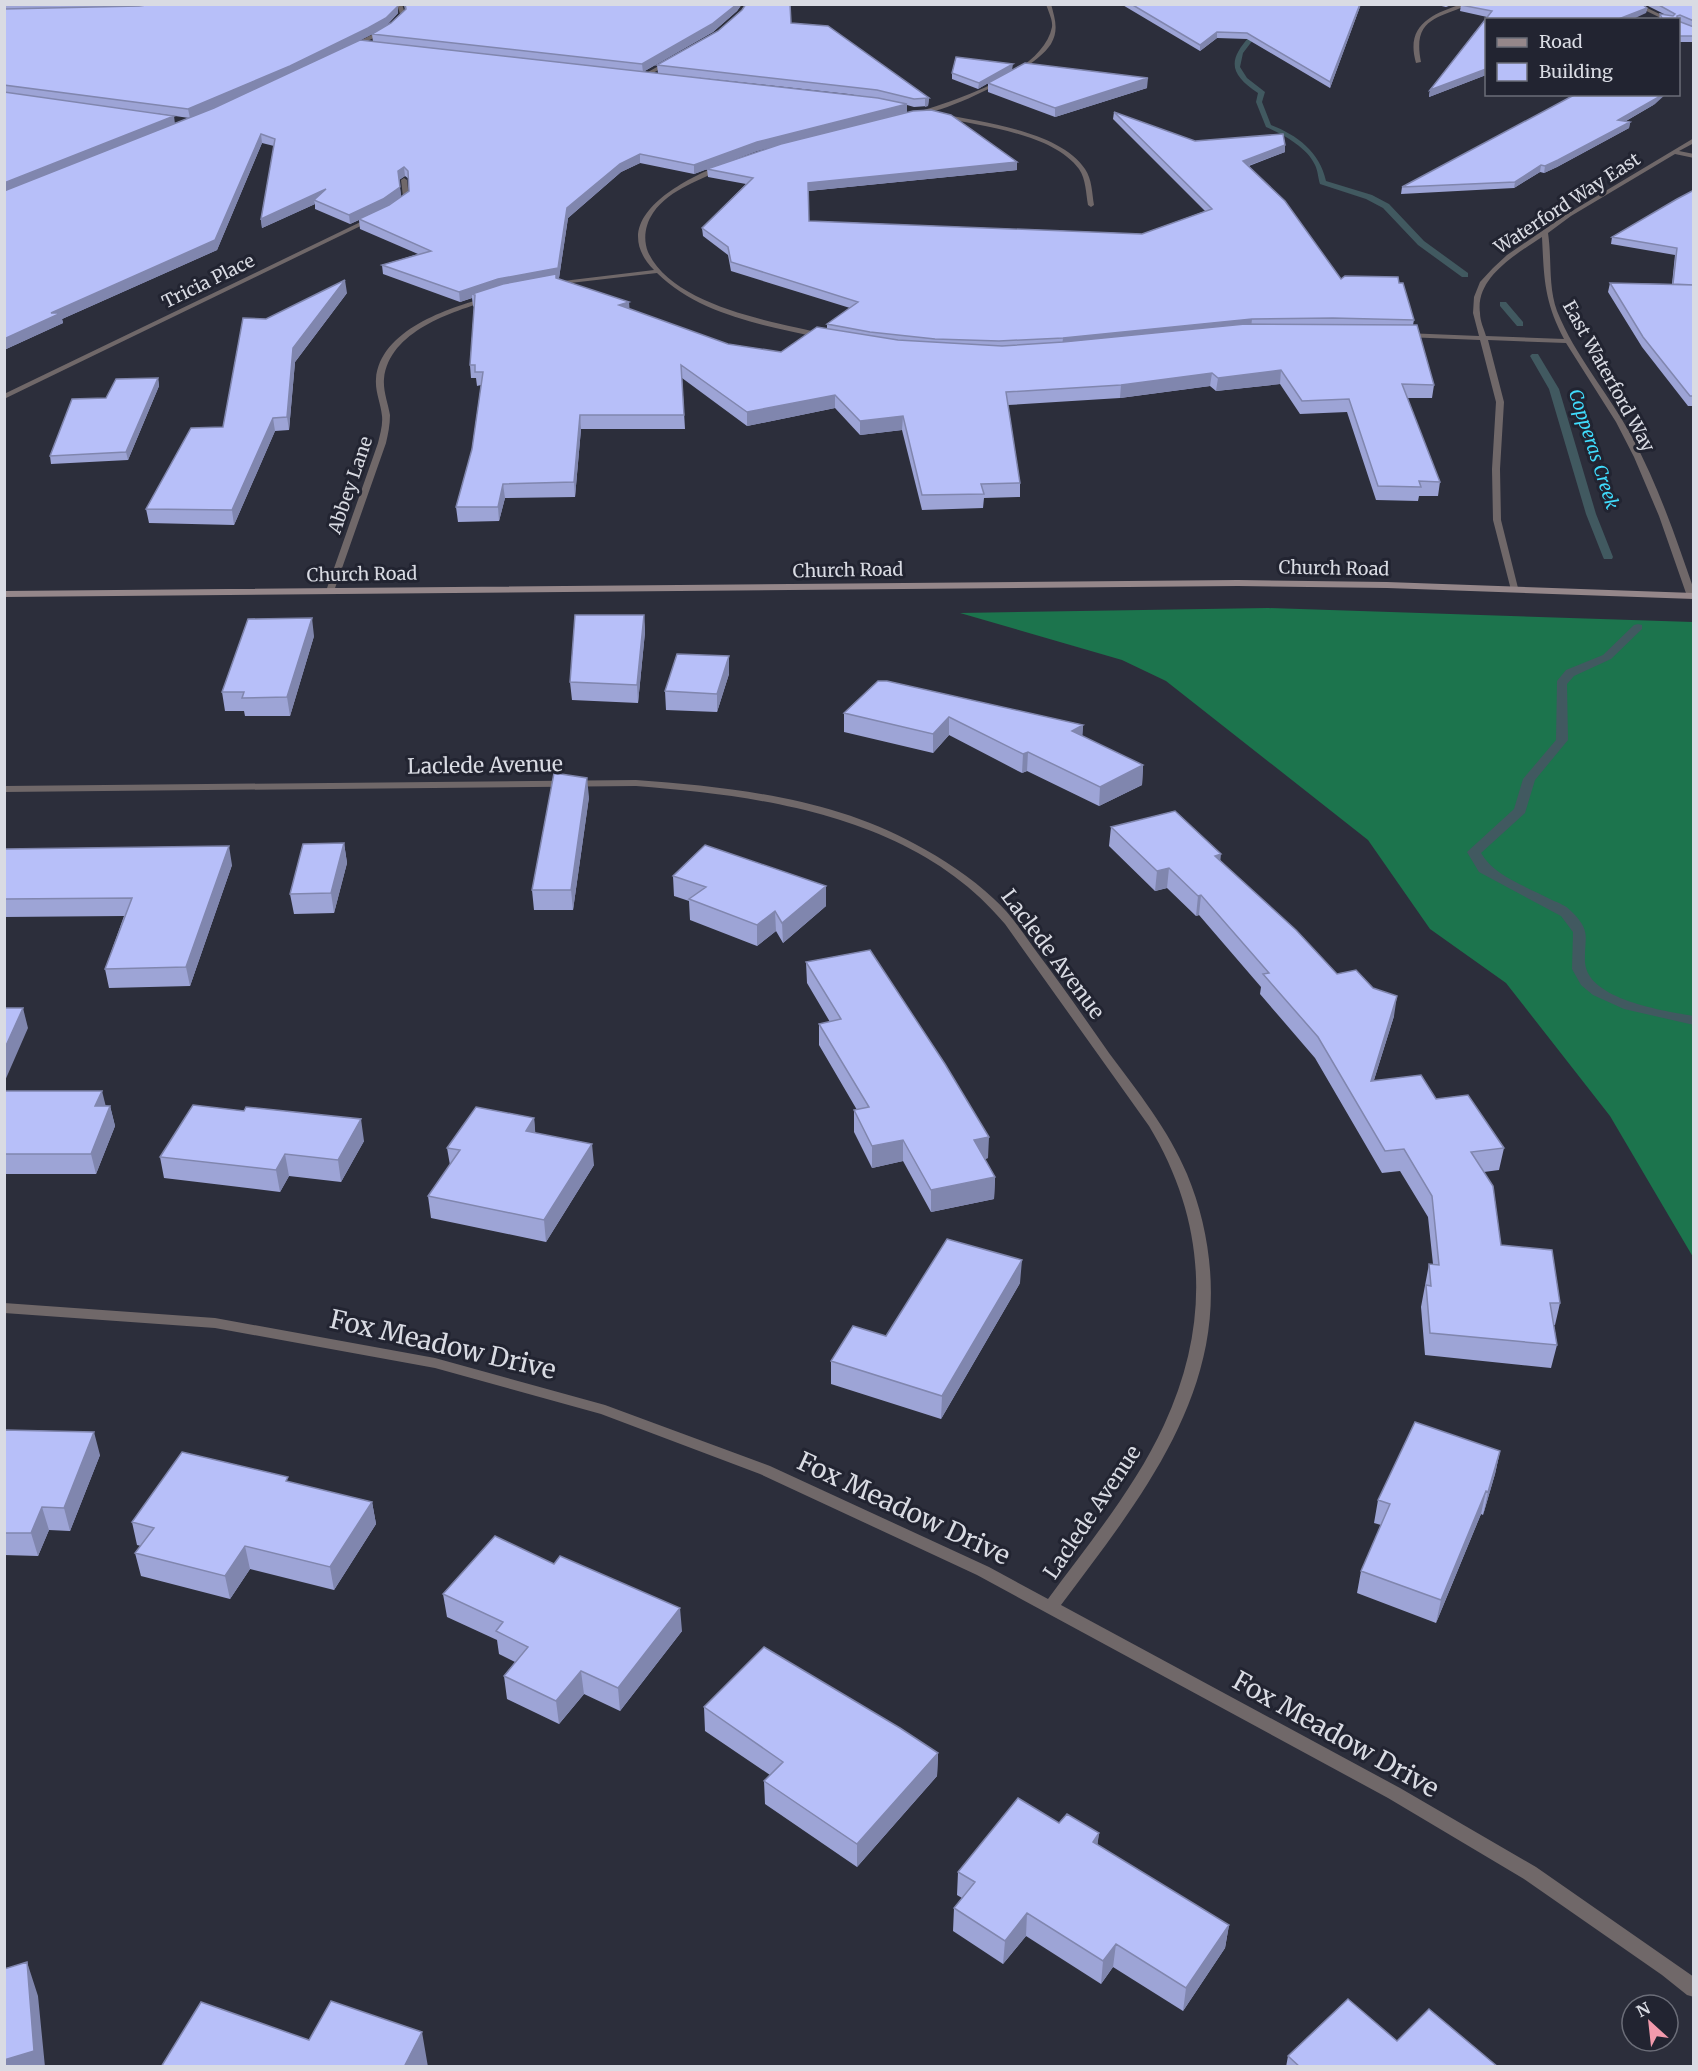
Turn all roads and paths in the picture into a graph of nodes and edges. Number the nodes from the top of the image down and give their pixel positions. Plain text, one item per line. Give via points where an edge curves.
1 (399, 4) edge
2 (1048, 4) edge
3 (1469, 4) edge
4 (1634, 4) edge
5 (1666, 18) edge
6 (358, 44) junction
7 (370, 45) edge
8 (339, 54) edge
9 (681, 56) edge
10 (1418, 62) dead end
11 (633, 75) edge
12 (644, 76) junction
13 (655, 77) edge
14 (912, 109) edge
15 (924, 112) junction
16 (903, 118) edge
17 (1694, 140) edge
18 (1673, 152) junction
19 (1694, 156) edge
20 (729, 164) edge
21 (404, 180) edge
22 (1091, 205) dead end
23 (387, 211) edge
24 (377, 216) edge
25 (1545, 234) junction
26 (658, 271) junction
27 (542, 286) edge
28 (497, 296) edge
29 (1393, 334) edge
30 (835, 338) edge
31 (1483, 338) junction
32 (1569, 341) junction
33 (4, 397) edge
34 (1514, 588) junction
35 (330, 591) junction
36 (4, 594) edge
37 (1693, 596) edge
38 (4, 789) edge
39 (4, 1308) edge
40 (1050, 1608) junction
41 (1694, 1989) edge

1 - 6 street via 403,14 398,22
2 - 15 street via 1056,21 1055,33 1038,56 972,95
3 - 10 street via 1421,26 1414,38
4 - 5 street
6 - 7 street
6 - 8 street
9 - 12 street
11 - 12 street
12 - 13 street
14 - 15 street
15 - 16 street
15 - 22 street via 1023,136 1061,151 1083,170
17 - 18 street, Waterford Way East
18 - 19 street
18 - 25 street, Waterford Way East via 1590,201
20 - 26 street via 684,183 647,213 640,234 645,255
21 - 23 street via 406,198
24 - 33 street, Tricia Place
25 - 31 street, Waterford Way East via 1494,268 1478,288 1474,304
25 - 32 street, East Waterford Way via 1549,290
26 - 27 street
26 - 30 street via 670,282 714,305 773,325
28 - 35 street, Abbey Lane via 417,327 388,354 379,378 387,423
29 - 31 street
31 - 32 street
31 - 34 street, Waterford Way East via 1500,402 1497,520
32 - 37 street, East Waterford Way via 1630,440
34 - 35 main road, Church Road via 1226,583
34 - 37 main road, Church Road
35 - 36 main road, Church Road
38 - 40 street, Laclede Avenue via 686,785 780,800 860,823 962,878 989,900 1017,932 1162,1135 1191,1197 1199,1238 1204,1303 1195,1360 1181,1407 1140,1483
39 - 40 street, Fox Meadow Drive via 215,1323 273,1332 435,1363 605,1410 765,1470 983,1571
40 - 41 street, Fox Meadow Drive via 1394,1793 1521,1867

